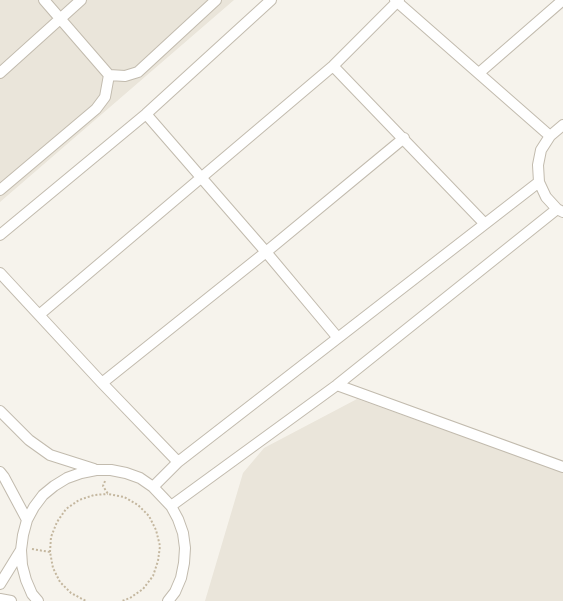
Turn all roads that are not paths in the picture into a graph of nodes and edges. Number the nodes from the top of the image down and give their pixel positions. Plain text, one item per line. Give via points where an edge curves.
1 (44, 0) edge
2 (82, 0) edge
3 (216, 0) edge
4 (271, 0) edge
5 (563, 0) edge
6 (397, 1) edge
7 (60, 19) junction
8 (333, 66) junction
9 (0, 73) edge
10 (479, 73) junction
11 (109, 75) junction
12 (146, 114) junction
13 (563, 125) edge
14 (550, 136) junction
15 (404, 138) junction
16 (202, 178) junction
17 (539, 182) junction
18 (0, 190) edge
19 (560, 211) edge
20 (485, 224) junction
21 (0, 235) edge
22 (266, 252) junction
23 (0, 273) edge
24 (39, 315) junction
25 (338, 338) junction
26 (102, 383) junction
27 (337, 385) junction
28 (0, 411) edge
29 (178, 462) junction
30 (563, 467) edge
31 (96, 470) junction
32 (0, 472) edge
33 (153, 486) junction
34 (171, 506) junction
35 (28, 520) junction
36 (21, 550) junction
37 (0, 584) edge
38 (0, 599) edge
39 (11, 601) edge
40 (38, 601) edge
41 (168, 601) edge

1 - 7 street
2 - 7 street
3 - 11 street via 138,72 125,76
4 - 12 street
5 - 10 street
6 - 8 street
6 - 10 street
7 - 9 street
7 - 11 street
8 - 15 street
8 - 16 street
10 - 14 street
11 - 18 street via 105,97 96,109
12 - 16 street
12 - 21 street
13 - 14 street
14 - 17 street via 542,150 538,165
15 - 20 street
15 - 22 street
16 - 22 street
16 - 24 street
17 - 19 street via 546,197
17 - 20 street
19 - 27 street
20 - 25 street
22 - 25 street
22 - 26 street
23 - 24 street
24 - 26 street
25 - 29 street
26 - 29 street
27 - 30 street
27 - 34 street
28 - 31 street via 29,440 50,454
29 - 33 street
31 - 33 street via 126,473
31 - 35 street via 74,475 54,486 34,507
32 - 35 street
33 - 34 street
34 - 41 street via 183,533 185,548 181,578
35 - 36 street
36 - 37 street
36 - 40 street via 26,580
38 - 39 street

